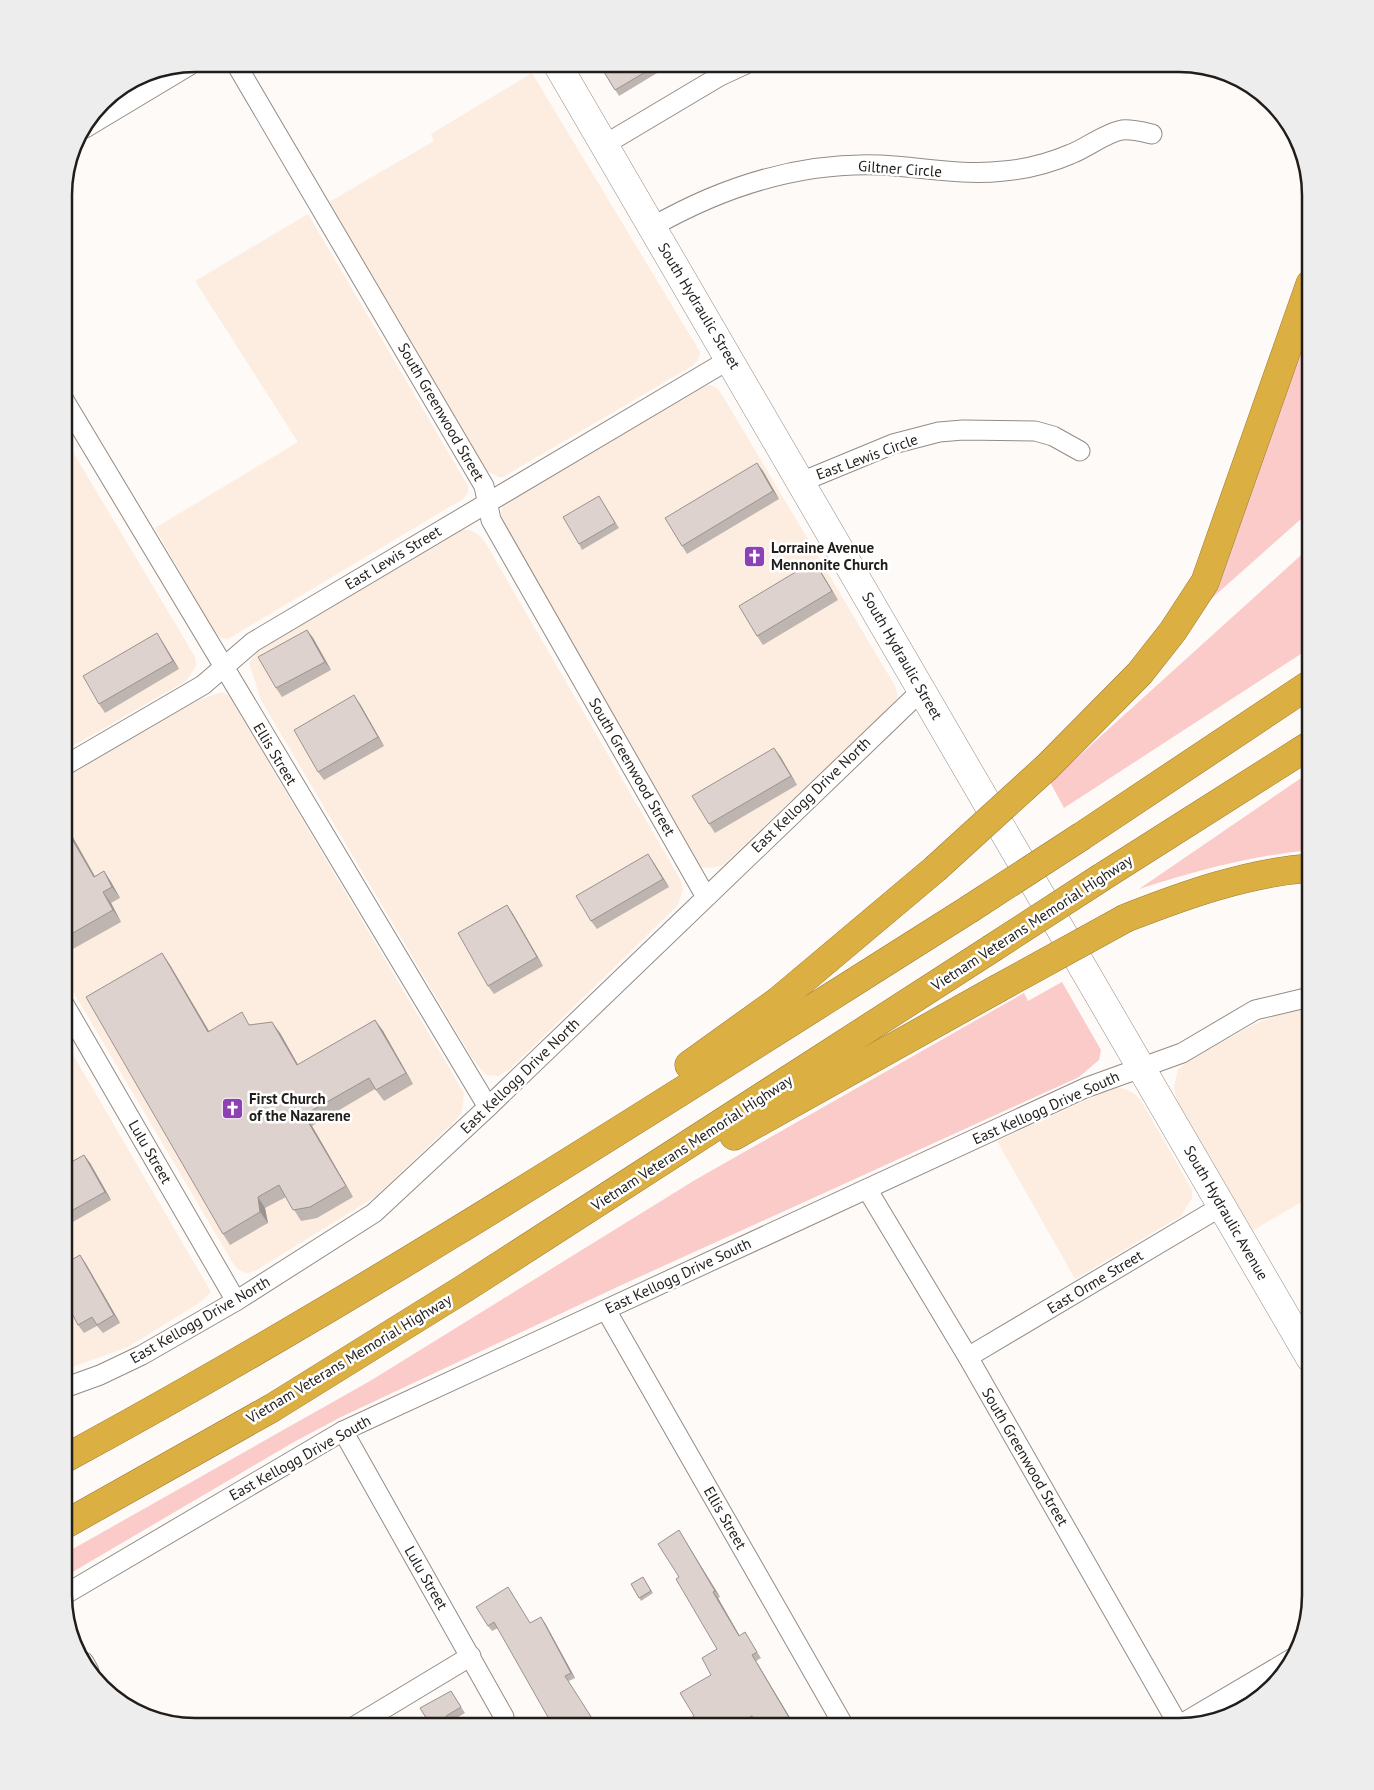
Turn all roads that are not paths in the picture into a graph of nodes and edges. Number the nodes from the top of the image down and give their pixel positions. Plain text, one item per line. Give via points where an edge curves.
1 (241, 72) edge
2 (562, 72) edge
3 (728, 73) edge
4 (174, 75) edge
5 (100, 119) edge
6 (1152, 134) dead end
7 (604, 145) junction
8 (652, 227) junction
9 (1302, 307) edge
10 (730, 359) junction
11 (73, 415) edge
12 (1080, 451) dead end
13 (801, 482) junction
14 (487, 501) junction
15 (223, 668) junction
16 (1302, 689) edge
17 (922, 690) junction
18 (1302, 750) edge
19 (73, 761) edge
20 (1302, 869) edge
21 (706, 897) junction
22 (1302, 998) edge
23 (72, 1019) edge
24 (1142, 1067) junction
25 (488, 1107) junction
26 (868, 1189) junction
27 (1222, 1206) junction
28 (460, 1230) junction
29 (465, 1288) junction
30 (236, 1301) junction
31 (606, 1310) junction
32 (1302, 1344) edge
33 (968, 1357) junction
34 (72, 1385) edge
35 (343, 1431) junction
36 (72, 1454) edge
37 (72, 1520) edge
38 (72, 1590) edge
39 (471, 1656) junction
40 (1278, 1667) edge
41 (1196, 1716) edge
42 (368, 1718) edge
43 (504, 1718) edge
44 (839, 1718) edge
45 (1174, 1718) edge

1 - 14 street, South Greenwood Street via 479,477
2 - 7 street, South Hydraulic Street
3 - 7 street
4 - 5 street
6 - 8 street, Giltner Circle via 1121,130 1070,154 1005,171 957,173 856,165 777,174 720,192
7 - 8 street, South Hydraulic Street
8 - 10 street, South Hydraulic Street
9 - 28 highway, bridge via 1205,582 1140,673 1047,767 935,869 778,1001
10 - 13 street, South Hydraulic Street
10 - 14 street, East Lewis Street
11 - 15 street, Ellis Street
12 - 13 street, East Lewis Circle via 1053,436 1034,431 939,432 893,444
13 - 17 street, South Hydraulic Street
14 - 15 street, East Lewis Street via 253,642
14 - 21 street, South Greenwood Street via 491,520
15 - 19 street, East Lewis Street via 203,685
15 - 25 street, Ellis Street
16 - 28 highway, bridge via 968,910
17 - 21 street, East Kellogg Drive North
17 - 24 street, South Hydraulic Street
18 - 29 highway, Vietnam Veterans Memorial Highway, bridge
20 - 29 highway, bridge via 1194,892 1126,918
21 - 25 street, East Kellogg Drive North
22 - 24 street, East Kellogg Drive South via 1255,1010 1182,1053
23 - 30 street, Lulu Street
24 - 26 street, East Kellogg Drive South via 1085,1088
24 - 27 street, South Hydraulic Avenue
25 - 30 street, East Kellogg Drive North via 374,1213
26 - 31 street, East Kellogg Drive South
26 - 33 street, South Greenwood Street
27 - 32 street, South Hydraulic Avenue
27 - 33 street, East Orme Street
28 - 36 highway
29 - 37 highway, Vietnam Veterans Memorial Highway via 272,1408
30 - 34 street, East Kellogg Drive North via 142,1355
31 - 35 street, East Kellogg Drive South
31 - 44 street, Ellis Street
33 - 45 street, South Greenwood Street
35 - 38 street, East Kellogg Drive South
35 - 39 street, Lulu Street
39 - 42 street
39 - 43 street, Lulu Street
40 - 41 street

